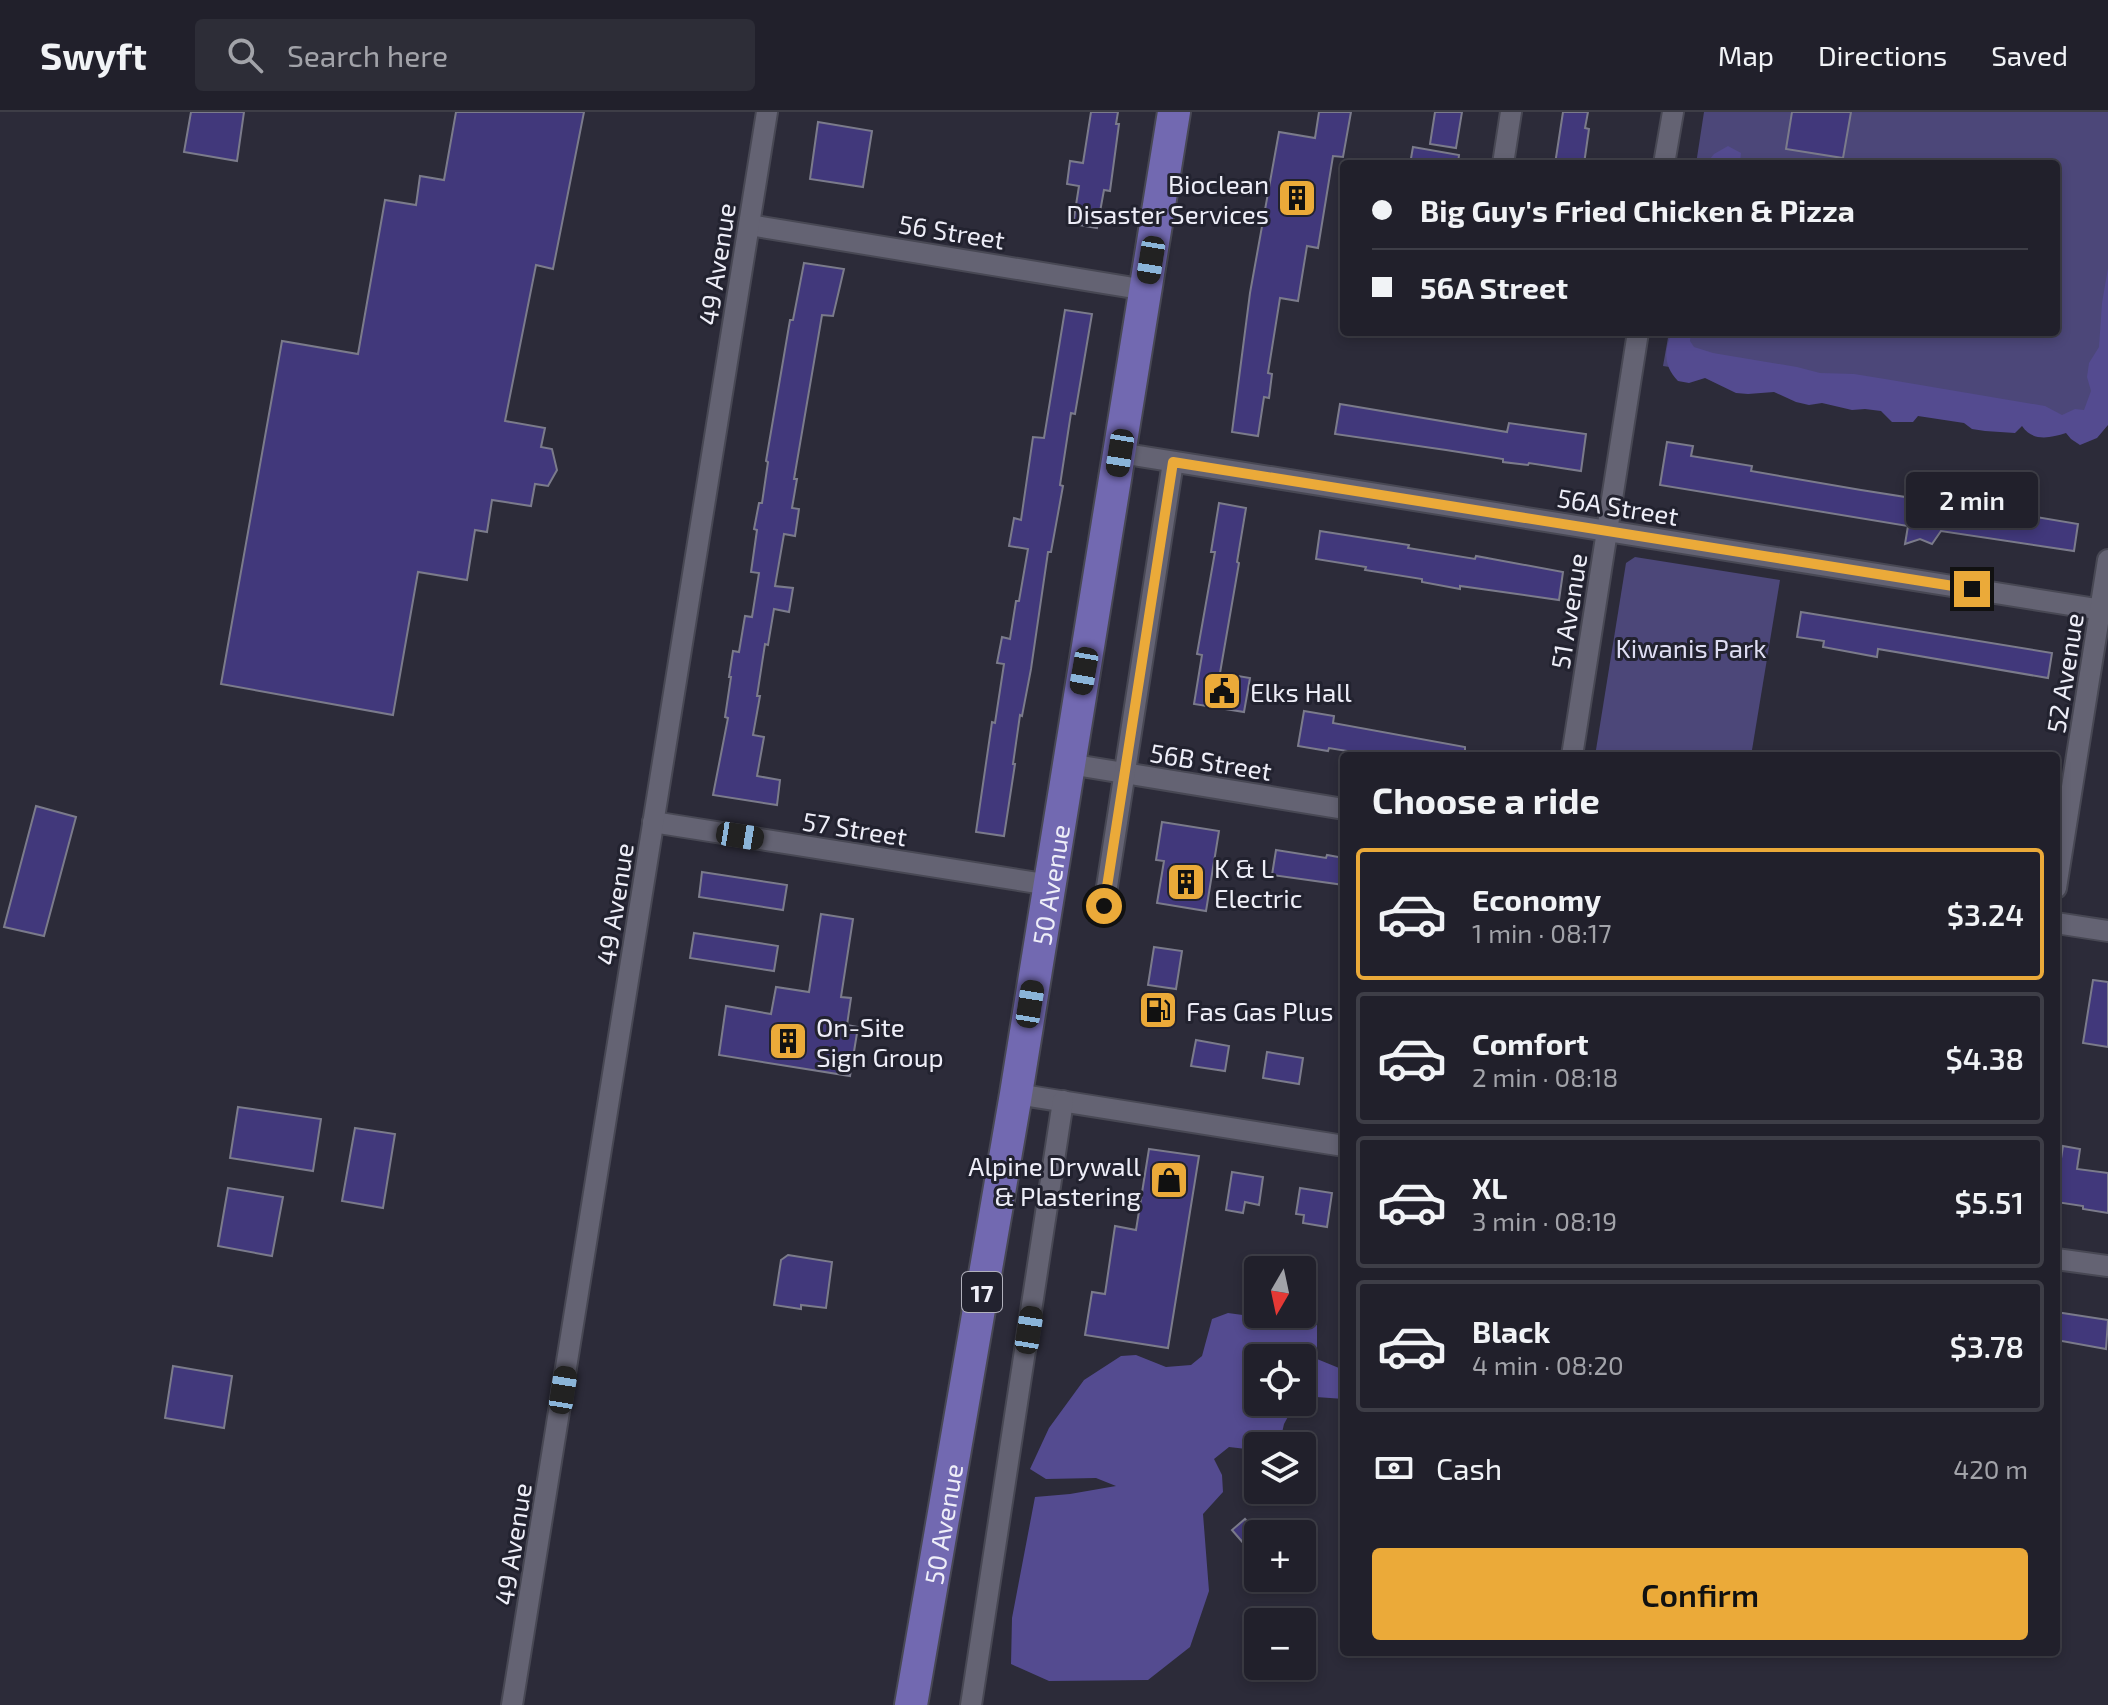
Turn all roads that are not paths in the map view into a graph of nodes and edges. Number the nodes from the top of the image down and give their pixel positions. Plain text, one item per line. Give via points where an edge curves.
1 (767, 112) edge
2 (1174, 112) edge
3 (1511, 112) edge
4 (1673, 112) edge
5 (1504, 160) edge
6 (1665, 160) edge
7 (749, 225) junction
8 (1146, 290) junction
9 (1637, 336) edge
10 (1120, 453) junction
11 (1173, 462) junction
12 (1607, 531) junction
13 (2108, 560) edge
14 (2104, 610) edge
15 (1573, 752) edge
16 (1069, 764) junction
17 (1124, 773) junction
18 (1340, 808) edge
19 (653, 822) junction
20 (2060, 865) edge
21 (1050, 885) junction
22 (1104, 906) dead end
23 (2060, 924) edge
24 (2108, 931) edge
25 (1016, 1094) junction
26 (1063, 1101) junction
27 (1340, 1145) edge
28 (2060, 1260) edge
29 (2108, 1266) edge
30 (512, 1705) edge
31 (911, 1705) edge
32 (971, 1705) edge

1 - 7 street, 49 Avenue
2 - 8 main road, 50 Avenue / 17
3 - 5 street
4 - 6 street
7 - 8 street, 56 Street
7 - 19 street, 49 Avenue
8 - 10 main road, 50 Avenue / 17
9 - 12 street, 51 Avenue
10 - 11 street, 56A Street
10 - 16 main road, 50 Avenue / 17
11 - 12 street, 56A Street
11 - 17 street
12 - 14 street, 56A Street
12 - 15 street, 51 Avenue
13 - 14 street, 52 Avenue
14 - 20 street, 52 Avenue
16 - 17 street, 56B Street
16 - 21 main road, 50 Avenue / 17
17 - 18 street, 56B Street
17 - 22 street
19 - 21 street, 57 Street
19 - 30 street, 49 Avenue
21 - 25 main road, 50 Avenue / 17
23 - 24 street
25 - 26 street
25 - 31 main road, 50 Avenue / 17
26 - 27 street
26 - 32 street
28 - 29 street

